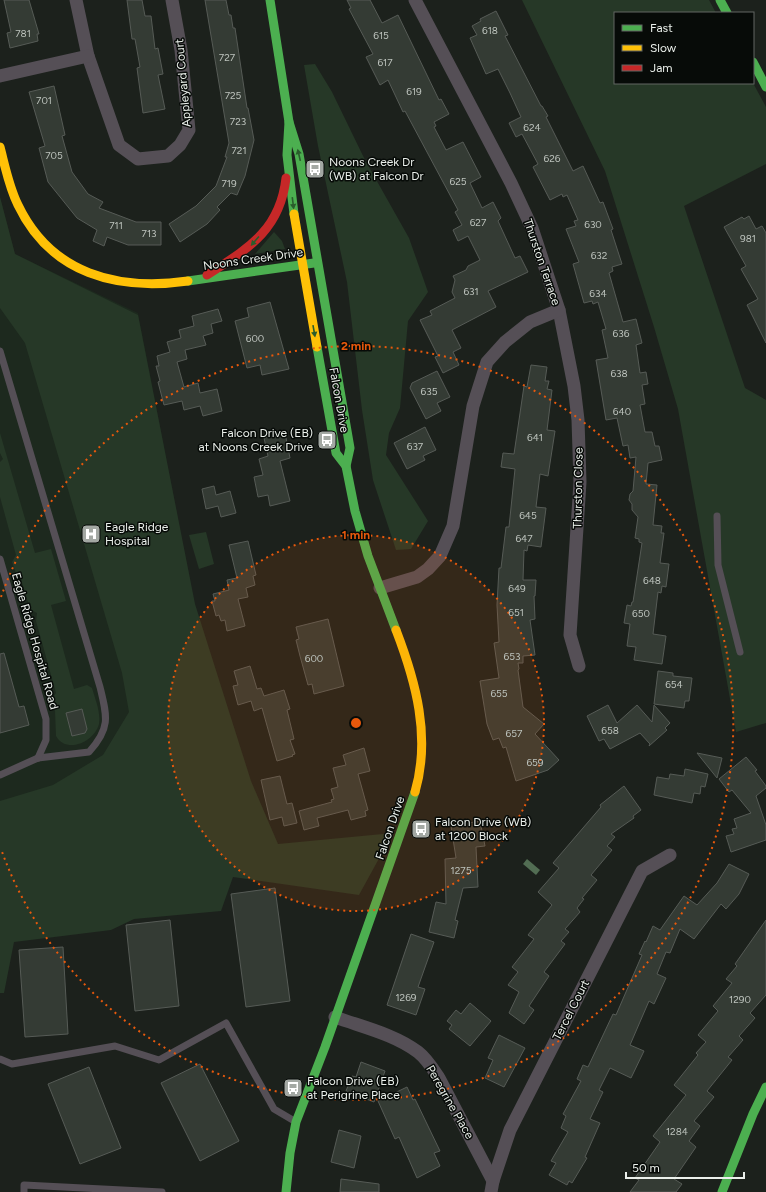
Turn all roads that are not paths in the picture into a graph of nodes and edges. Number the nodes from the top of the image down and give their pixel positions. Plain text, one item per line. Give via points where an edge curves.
1 (76, 0) edge
2 (172, 0) edge
3 (270, 0) edge
4 (415, 0) edge
5 (720, 0) edge
6 (726, 12) edge
7 (88, 56) junction
8 (754, 64) edge
9 (0, 76) edge
10 (766, 87) edge
11 (289, 122) junction
12 (0, 147) edge
13 (287, 155) junction
14 (317, 262) junction
15 (302, 264) junction
16 (202, 279) junction
17 (559, 310) junction
18 (0, 352) edge
19 (346, 466) junction
20 (717, 516) dead end
21 (0, 560) edge
22 (380, 588) junction
23 (740, 652) dead end
24 (579, 666) dead end
25 (38, 758) junction
26 (0, 775) edge
27 (670, 854) dead end
28 (335, 1017) junction
29 (0, 1059) edge
30 (766, 1087) edge
31 (296, 1122) junction
32 (492, 1186) edge
33 (24, 1192) edge
34 (162, 1192) edge
35 (286, 1192) edge
36 (722, 1192) edge

1 - 7 street, Appleyard Court
2 - 7 street, Appleyard Court via 181,50 189,130 180,145 168,156 138,159 119,145
3 - 11 street, Noons Creek Drive
4 - 17 street, Thurston Terrace via 523,208
5 - 6 street
7 - 9 street
8 - 10 street
11 - 13 street, Falcon Drive
14 -> 11 street, Noons Creek Drive via 300,154
12 - 16 street, Noons Creek Drive via 10,185 33,230 53,250 76,267 98,277 121,283 155,284
13 -> 15 street, Falcon Drive
13 -> 16 street via 286,185 270,224 246,251
14 - 15 street, Noons Creek Drive
14 - 19 street, Falcon Drive via 350,448
15 - 16 street, Noons Creek Drive
15 -> 19 street, Falcon Drive via 336,453
17 - 22 street, Thurston Terrace via 530,322 487,362 473,406 453,526 440,556 428,570 417,577
17 - 24 street, Thurston Close via 578,420 580,482 570,635
18 - 25 lane via 106,714 106,727 99,741 89,752
19 - 22 street, Falcon Drive via 355,511
20 - 23 lane via 718,565
21 - 25 lane, Eagle Ridge Hospital Road via 46,719 46,740
22 - 28 street, Falcon Drive via 411,669 422,730 421,755 418,780 410,809
25 - 26 lane
27 - 32 street, Tercel Court via 642,871 510,1130
28 - 31 street, Falcon Drive
28 - 32 street, Peregrine Place via 405,1044 419,1053 439,1078
29 - 31 lane via 12,1064 115,1046 159,1060 226,1023 274,1109
30 - 36 street
31 - 35 street, Falcon Drive
33 - 34 lane via 24,1185

